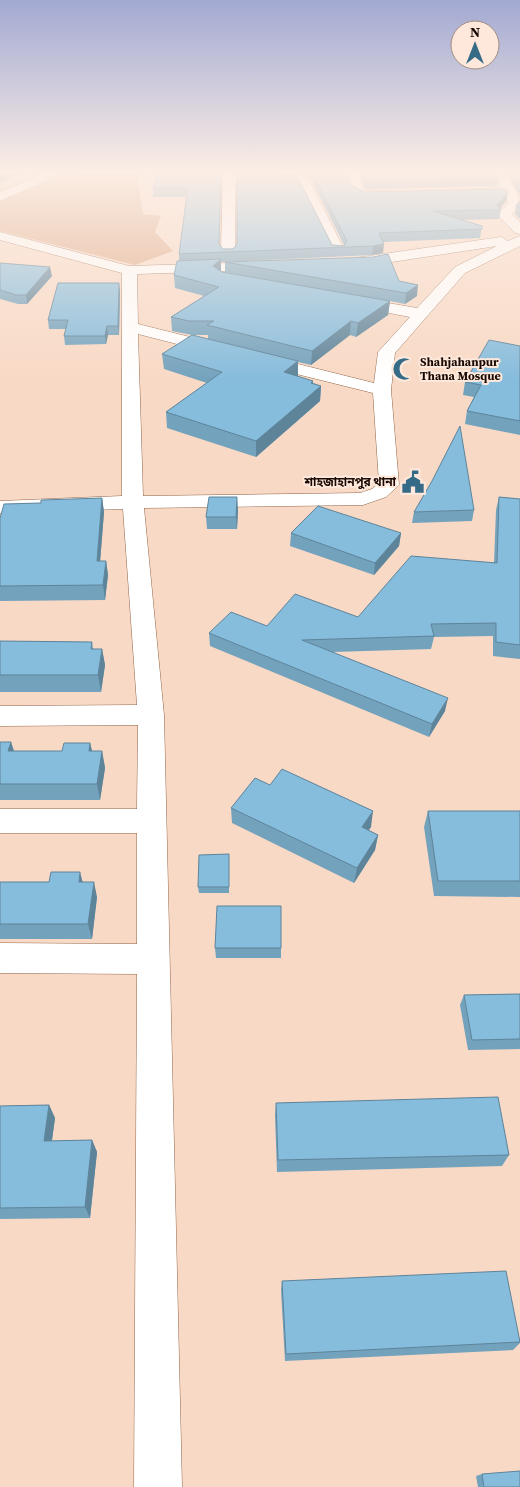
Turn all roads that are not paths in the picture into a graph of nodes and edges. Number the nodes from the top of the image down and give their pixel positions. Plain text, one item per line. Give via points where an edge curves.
1 (20, 241) edge
2 (228, 241) edge
3 (329, 241) edge
4 (504, 241) edge
5 (515, 241) edge
6 (228, 254) edge
7 (273, 265) edge
8 (129, 270) junction
9 (175, 270) junction
10 (241, 282) edge
11 (336, 299) edge
12 (422, 314) junction
13 (129, 327) junction
14 (382, 390) junction
15 (133, 502) junction
16 (0, 507) edge
17 (151, 715) junction
18 (0, 716) edge
19 (0, 821) edge
20 (152, 821) junction
21 (0, 958) edge
22 (154, 959) junction
23 (158, 1487) edge

1 - 8 street
2 - 6 street
3 - 4 street via 335,257 372,261
5 - 12 street via 460,270
7 - 9 street
8 - 9 street
8 - 13 street
9 - 10 street
11 - 12 street
12 - 14 street via 387,352
13 - 14 street
13 - 15 street
14 - 15 street via 389,485 379,493 363,499
15 - 16 street
15 - 17 street
17 - 18 street
17 - 20 street
19 - 20 street
20 - 22 street
21 - 22 street
22 - 23 street

